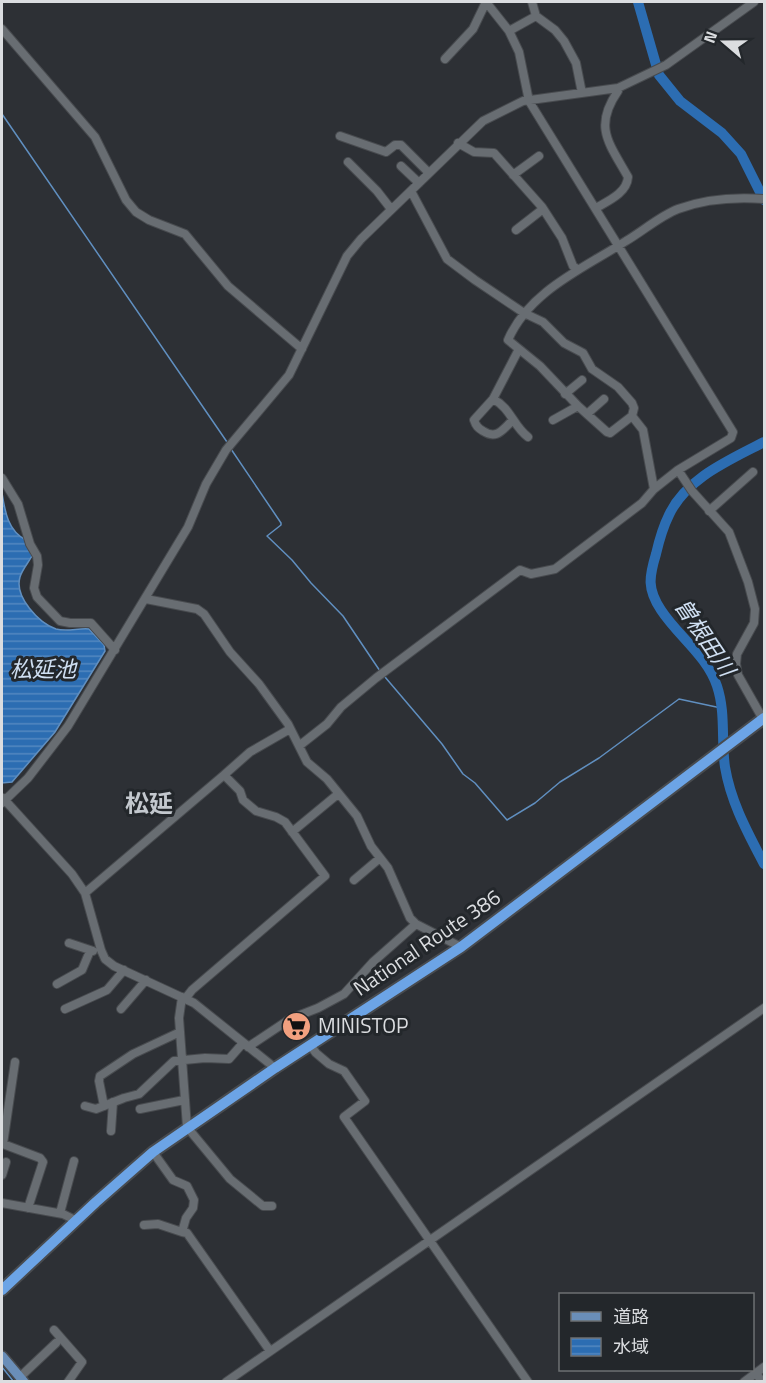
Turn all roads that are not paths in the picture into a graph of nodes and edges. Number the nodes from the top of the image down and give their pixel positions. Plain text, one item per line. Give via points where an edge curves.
1 (486, 2) edge
2 (532, 2) edge
3 (754, 2) edge
4 (536, 16) junction
5 (2, 29) edge
6 (509, 31) junction
7 (445, 58) dead end
8 (618, 88) junction
9 (582, 93) junction
10 (529, 101) junction
11 (340, 136) dead end
12 (458, 143) junction
13 (539, 156) dead end
14 (348, 162) dead end
15 (401, 166) dead end
16 (429, 173) junction
17 (513, 175) junction
18 (419, 183) junction
19 (411, 191) junction
20 (765, 199) edge
21 (596, 208) junction
22 (392, 209) junction
23 (543, 209) junction
24 (516, 230) dead end
25 (619, 245) junction
26 (578, 269) junction
27 (524, 313) junction
28 (302, 349) junction
29 (519, 349) junction
30 (582, 380) dead end
31 (566, 394) junction
32 (493, 399) junction
33 (604, 399) dead end
34 (578, 406) junction
35 (587, 414) junction
36 (632, 416) junction
37 (513, 420) junction
38 (553, 420) dead end
39 (528, 437) dead end
40 (753, 472) dead end
41 (680, 473) junction
42 (2, 478) edge
43 (654, 489) junction
44 (709, 511) junction
45 (146, 599) junction
46 (115, 650) junction
47 (764, 719) edge
48 (290, 729) junction
49 (299, 746) junction
50 (224, 775) junction
51 (338, 794) junction
52 (2, 800) edge
53 (292, 832) junction
54 (380, 858) junction
55 (354, 880) dead end
56 (85, 893) junction
57 (416, 924) junction
58 (69, 943) dead end
59 (461, 946) junction
60 (90, 951) junction
61 (103, 954) junction
62 (124, 970) junction
63 (146, 980) junction
64 (57, 984) dead end
65 (184, 998) junction
66 (765, 1008) edge
67 (121, 1009) dead end
68 (65, 1010) dead end
69 (180, 1032) junction
70 (246, 1045) junction
71 (310, 1045) junction
72 (181, 1060) junction
73 (15, 1062) dead end
74 (275, 1068) junction
75 (184, 1100) junction
76 (113, 1102) junction
77 (85, 1106) dead end
78 (104, 1106) junction
79 (140, 1109) dead end
80 (3, 1126) edge
81 (187, 1127) junction
82 (111, 1131) dead end
83 (153, 1152) junction
84 (74, 1161) dead end
85 (6, 1162) dead end
86 (2, 1175) edge
87 (2, 1203) edge
88 (272, 1206) dead end
89 (28, 1208) junction
90 (60, 1213) junction
91 (75, 1221) junction
92 (144, 1225) dead end
93 (182, 1232) junction
94 (430, 1240) junction
95 (3, 1285) edge
96 (54, 1330) dead end
97 (56, 1344) dead end
98 (270, 1351) junction
99 (2, 1356) edge
100 (765, 1367) edge
101 (756, 1373) junction
102 (22, 1379) edge
103 (68, 1382) edge
104 (226, 1382) edge
105 (528, 1382) edge
106 (744, 1382) edge
107 (762, 1382) edge

1 - 6 street
1 - 7 street via 473,29
2 - 4 street
3 - 8 street via 666,65
4 - 6 street
4 - 9 street via 564,41 576,63
5 - 28 street via 95,137 126,200 136,212 191,239 228,286
6 - 10 street via 519,52
8 - 9 street
8 - 21 street via 607,111 604,131 628,177 627,183 616,196
9 - 10 street
10 - 12 street via 483,120
10 - 21 street
11 - 16 street via 386,152 401,145
12 - 16 street
12 - 17 street via 474,152 494,153
13 - 17 street
14 - 22 street
15 - 18 street
16 - 18 street
17 - 23 street
18 - 19 street
19 - 22 street
19 - 27 street via 447,259
20 - 25 street via 712,200 675,210
21 - 25 street
22 - 28 street via 347,256
23 - 24 street
23 - 26 street
25 - 26 street
25 - 41 street via 733,432 731,438
26 - 27 street
27 - 29 street via 508,340
27 - 36 street via 543,322 564,343 583,353 592,369 618,387 632,403
28 - 45 street via 289,375 226,450 206,484 188,528
29 - 31 street
29 - 32 street
30 - 31 street
31 - 34 street
32 - 37 street
32 - 37 street via 474,420 476,427 495,436
33 - 35 street
34 - 35 street
34 - 38 street
35 - 36 street via 610,433
36 - 43 street via 643,430
37 - 39 street
40 - 44 street
41 - 43 street
41 - 44 street
42 - 46 street via 18,504 37,556 37,597 60,621 91,623
43 - 49 street via 642,503 555,569 531,574 520,570 510,577 341,706 327,724
44 - 47 street via 729,532 753,597 754,623 737,654 736,664 738,675
45 - 46 street
45 - 48 street via 197,609 204,614
46 - 52 street via 52,749 28,778
47 - 59 highway, National Route 386
48 - 49 street
48 - 50 street via 250,752
49 - 51 street via 307,762
50 - 53 street via 256,811 285,822
50 - 56 street
51 - 53 street
51 - 54 street via 357,816 363,834
52 - 56 street via 67,868
53 - 65 street via 325,876
54 - 55 street
54 - 57 street
56 - 61 street
57 - 59 street
57 - 70 street via 344,994
58 - 60 street
59 - 71 highway, National Route 386
60 - 61 street
60 - 64 street via 81,970
61 - 62 street
62 - 63 street
62 - 68 street via 107,990
63 - 65 street
63 - 67 street
65 - 69 street
65 - 70 street
66 - 94 street
69 - 72 street
69 - 78 street via 133,1054 100,1076
70 - 72 street via 229,1059
70 - 74 street
71 - 74 highway, National Route 386
71 - 94 street via 329,1064 345,1071 365,1101 344,1117
72 - 75 street
72 - 76 street via 168,1065 139,1094
73 - 80 street
74 - 81 highway, National Route 386
75 - 79 street
75 - 81 street
76 - 78 street
76 - 82 street
77 - 78 street
80 - 89 street via 3,1144 43,1162
81 - 83 highway, National Route 386
81 - 88 street via 230,1179 263,1206
83 - 91 highway, National Route 386
83 - 93 street via 173,1180 187,1186 193,1198 193,1208
84 - 90 street
85 - 86 street
87 - 89 street
89 - 90 street
90 - 91 street
91 - 95 highway, National Route 386
92 - 93 street via 158,1224
93 - 98 street via 187,1233
94 - 98 street
94 - 105 street
96 - 103 street via 82,1362
97 - 102 street
98 - 104 street
99 - 102 main road
100 - 101 street
101 - 106 street
101 - 107 street

